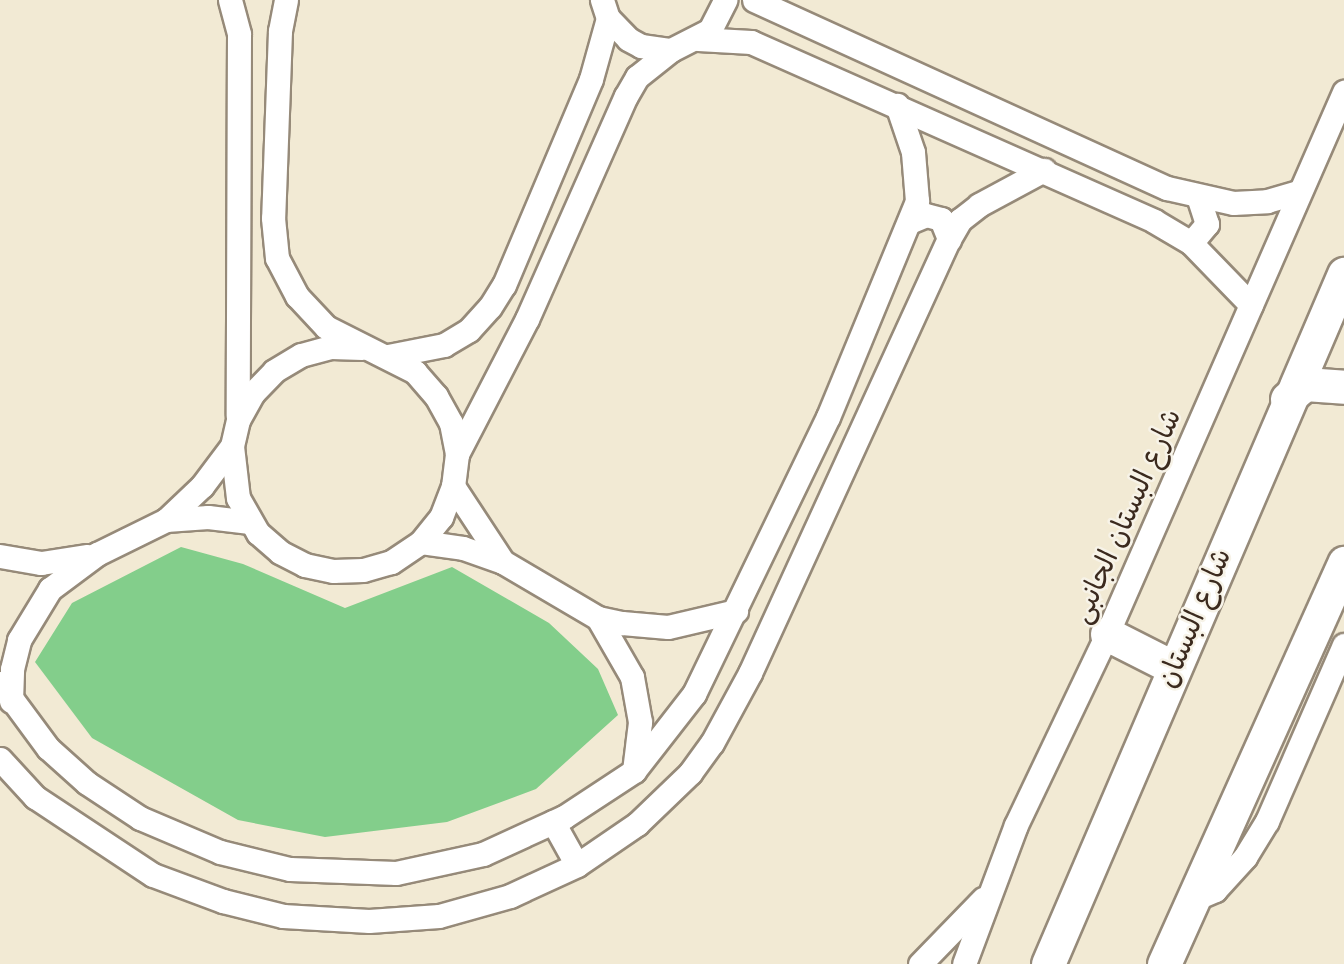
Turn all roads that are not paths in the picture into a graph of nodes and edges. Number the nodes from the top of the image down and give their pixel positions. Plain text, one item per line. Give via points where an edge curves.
1 (230, 0) edge
2 (286, 0) edge
3 (725, 0) edge
4 (603, 5) edge
5 (764, 5) edge
6 (698, 39) junction
7 (757, 45) junction
8 (671, 50) junction
9 (1344, 92) edge
10 (897, 105) junction
11 (1044, 170) junction
12 (1299, 192) junction
13 (1199, 199) junction
14 (912, 221) junction
15 (949, 239) junction
16 (1191, 243) junction
17 (1344, 274) edge
18 (1251, 305) junction
19 (362, 348) junction
20 (388, 356) junction
21 (1344, 387) edge
22 (1287, 399) junction
23 (238, 420) junction
24 (232, 446) junction
25 (457, 454) junction
26 (453, 486) junction
27 (781, 516) junction
28 (166, 520) junction
29 (250, 522) junction
30 (813, 531) junction
31 (421, 542) junction
32 (97, 554) junction
33 (0, 556) edge
34 (503, 562) junction
35 (1344, 562) edge
36 (736, 611) junction
37 (598, 618) junction
38 (1107, 634) junction
39 (1344, 645) edge
40 (1172, 667) junction
41 (5, 692) edge
42 (0, 759) edge
43 (634, 771) junction
44 (553, 822) junction
45 (577, 865) junction
46 (988, 894) junction
47 (1192, 900) junction
48 (920, 964) edge
49 (964, 964) edge
50 (1048, 964) edge
51 (1164, 964) edge

1 - 23 street via 239,34
2 - 19 street via 279,31 273,218 277,258 297,296 326,327
3 - 6 street via 718,18
4 - 8 street via 641,46
4 - 20 street via 591,79 497,296 469,330 444,345 417,354
5 - 7 street
5 - 13 street
6 - 7 street via 726,38
6 - 8 street
7 - 10 street
8 - 25 street via 645,69 626,96 527,318
9 - 12 street, شارع البستان الجانبى
10 - 11 street
10 - 14 street via 917,176
11 - 15 street via 979,205 960,220
11 - 16 street
12 - 13 street via 1267,201
12 - 18 street, شارع البستان الجانبى
13 - 16 street via 1207,224
14 - 15 street via 926,215 941,219
14 - 27 street
15 - 30 street
16 - 18 street
17 - 22 street, شارع البستان
18 - 38 street, شارع البستان الجانبى
19 - 20 street
19 - 23 street via 331,348 301,355 274,371 253,393
20 - 25 street via 415,372 436,396 451,423
21 - 22 street via 1305,384
22 - 40 street, شارع البستان
23 - 24 street
24 - 28 street via 202,486
24 - 29 street via 232,472
25 - 26 street
26 - 31 street via 441,517
26 - 34 street
27 - 30 street
27 - 36 street
28 - 29 street via 208,517
28 - 32 street
29 - 31 street via 280,552 305,565 333,571 363,570 391,562
30 - 45 street via 750,673 712,744 691,773 637,824
31 - 34 street via 463,548
32 - 33 street via 41,563
32 - 41 street via 50,589 32,613
34 - 37 street
35 - 47 street
36 - 37 street via 668,627
36 - 43 street via 694,694
37 - 43 street via 624,656 635,688 640,722
38 - 40 street
38 - 46 street, شارع البستان الجانبى
39 - 47 street via 1267,821 1245,857 1214,890
40 - 50 street, شارع البستان
41 - 44 street via 63,761 140,818 220,852 290,869 396,873 483,854
42 - 45 street via 34,797 153,875 223,901 283,916 369,921 439,916 510,896
43 - 44 street
44 - 45 street
46 - 48 street
46 - 49 street, شارع البستان الجانبى
47 - 51 street

